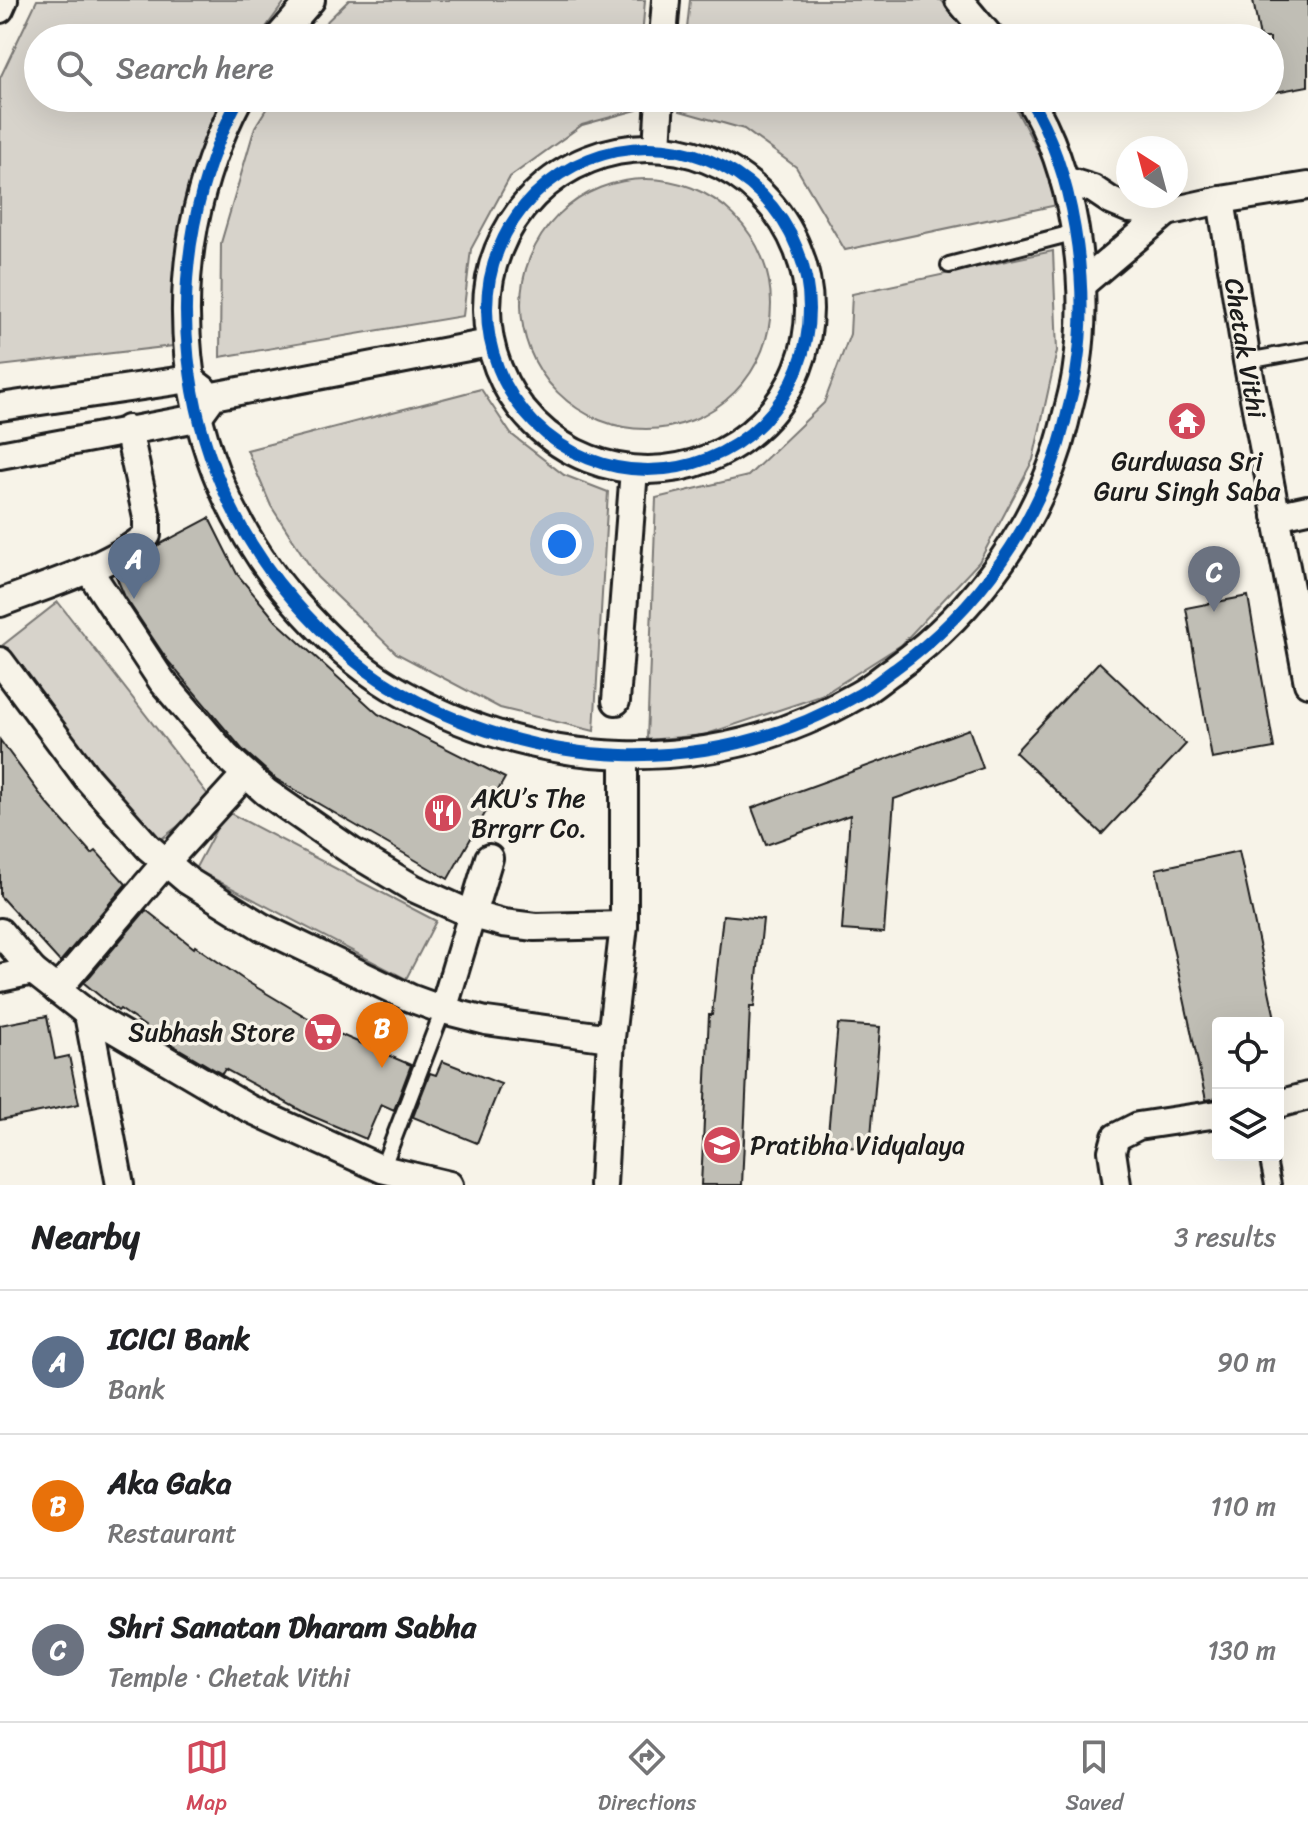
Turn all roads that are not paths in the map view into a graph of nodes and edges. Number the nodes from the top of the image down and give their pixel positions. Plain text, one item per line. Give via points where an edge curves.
1 (4, 0) edge
2 (311, 0) edge
3 (666, 0) edge
4 (959, 0) edge
5 (0, 9) edge
6 (290, 24) edge
7 (664, 24) edge
8 (979, 24) edge
9 (232, 112) edge
10 (659, 112) edge
11 (1035, 112) edge
12 (657, 147) junction
13 (1064, 180) junction
14 (1308, 186) edge
15 (1221, 200) junction
16 (1167, 212) junction
17 (1076, 232) junction
18 (949, 265) dead end
19 (1081, 285) junction
20 (489, 343) junction
21 (1308, 350) edge
22 (1247, 361) junction
23 (190, 379) junction
24 (213, 396) junction
25 (0, 407) edge
26 (197, 418) junction
27 (128, 429) junction
28 (0, 455) edge
29 (634, 470) junction
30 (1308, 509) edge
31 (1276, 516) junction
32 (88, 569) junction
33 (0, 603) edge
34 (1305, 651) edge
35 (0, 661) edge
36 (1308, 683) edge
37 (616, 701) dead end
38 (624, 757) junction
39 (245, 775) junction
40 (489, 858) dead end
41 (165, 863) junction
42 (473, 915) junction
43 (624, 925) junction
44 (0, 932) edge
45 (33, 971) junction
46 (0, 978) edge
47 (57, 990) junction
48 (443, 1010) junction
49 (88, 1014) junction
50 (611, 1038) junction
51 (1308, 1096) edge
52 (1284, 1102) edge
53 (1212, 1115) edge
54 (1268, 1161) edge
55 (378, 1173) edge
56 (120, 1185) edge
57 (449, 1185) edge
58 (603, 1185) edge
59 (1117, 1185) edge
60 (1273, 1185) edge

1 - 5 street
2 - 6 street
3 - 7 street
4 - 8 street
9 - 23 street via 201,190 188,252 184,315
10 - 12 street
11 - 13 street
12 - 20 street via 592,157 536,192 514,217 489,278
12 - 29 street via 712,160 760,191 779,213 804,264 810,320 795,375 782,400 753,431 717,455 691,464
13 - 16 street via 1130,209
13 - 17 street
14 - 15 street
15 - 16 street
15 - 22 street, Chetak Vithi
16 - 19 street
17 - 18 lane
17 - 19 street
19 - 38 street via 1078,366 1059,446 1027,521 982,589 925,647 858,695 784,730 705,750
20 - 24 street
20 - 29 street via 500,376 540,431 600,464
21 - 22 lane
22 - 31 street, Chetak Vithi
23 - 24 street
23 - 25 street
23 - 26 street
24 - 26 street
26 - 27 street
26 - 38 street via 225,496 266,569 321,632 386,684 460,723 540,747
27 - 28 street
27 - 32 street via 147,535
29 - 37 street
30 - 31 street
31 - 34 street, Chetak Vithi
32 - 33 street
32 - 39 street via 162,681
34 - 36 street, Chetak Vithi
35 - 41 street via 87,778
38 - 43 street
39 - 41 street
39 - 42 street via 351,851
40 - 42 street
41 - 47 street
41 - 48 street via 262,927
42 - 43 street via 535,927
42 - 48 street
43 - 50 street
44 - 45 street
45 - 46 street
45 - 47 street
47 - 49 street
48 - 50 street
48 - 55 lane
49 - 55 street via 248,1108
49 - 56 street
50 - 58 street
51 - 52 street
53 - 59 street via 1138,1126 1116,1137 1112,1151
54 - 60 lane
55 - 57 street

